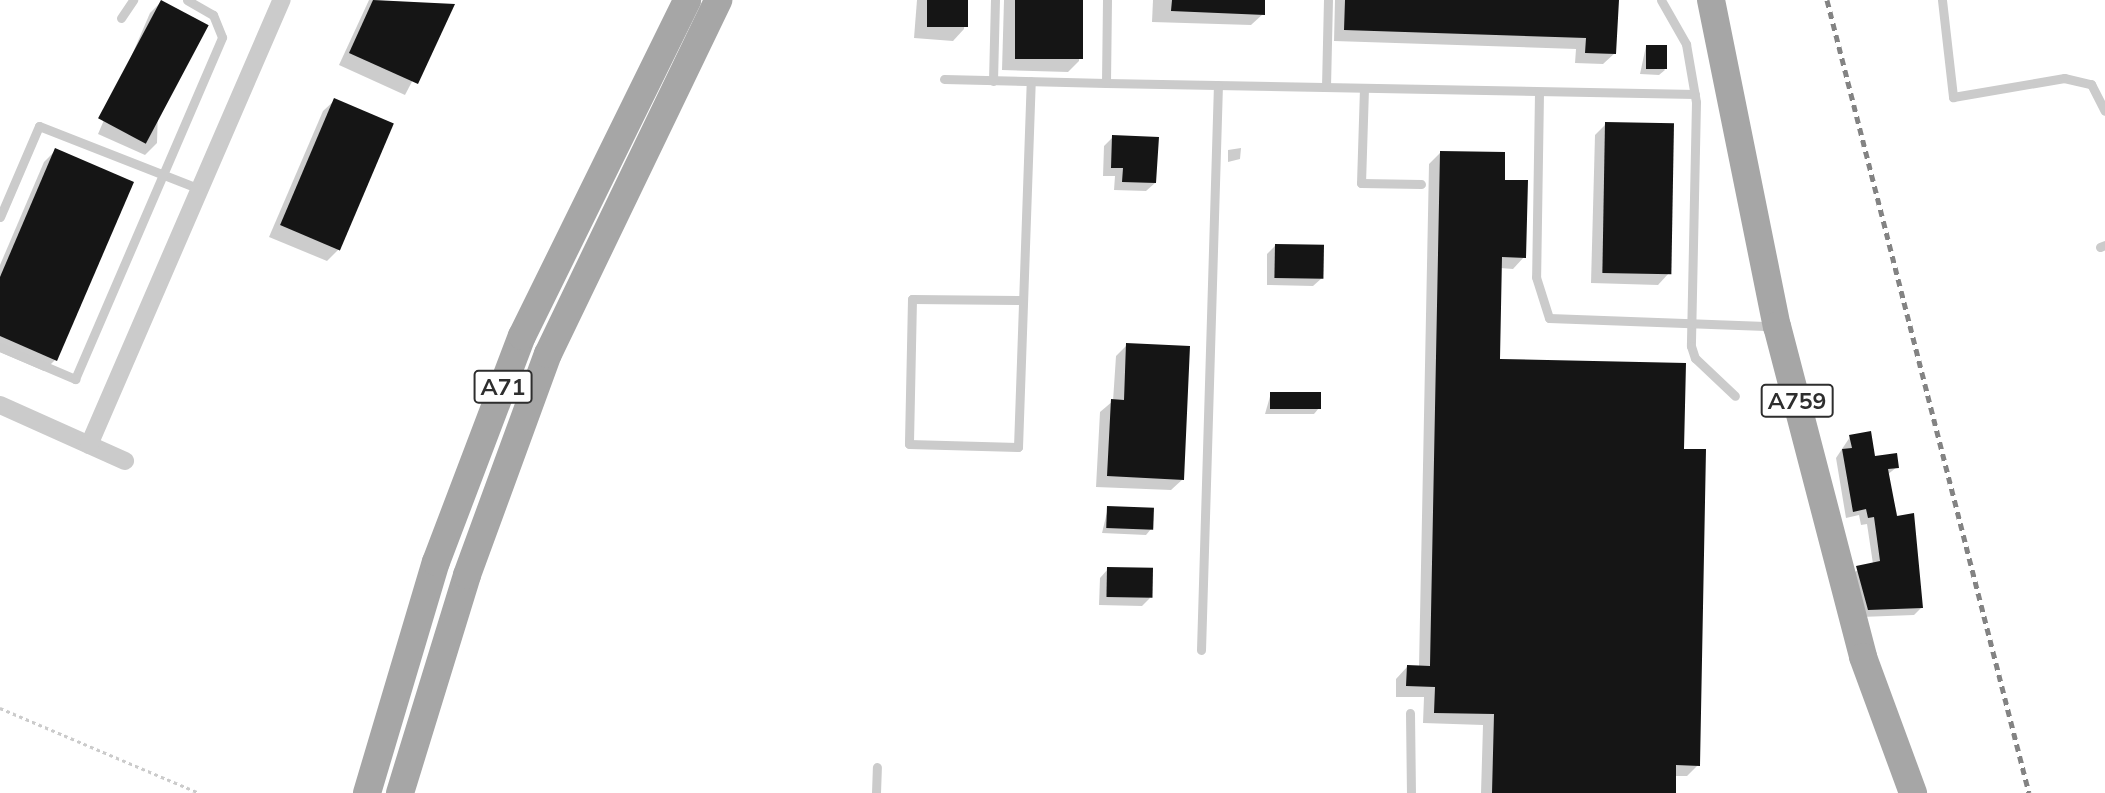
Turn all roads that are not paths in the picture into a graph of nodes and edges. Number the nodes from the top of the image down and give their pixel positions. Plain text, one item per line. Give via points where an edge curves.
1 (133, 0) edge
2 (187, 0) edge
3 (282, 0) edge
4 (687, 0) edge
5 (718, 0) edge
6 (995, 0) edge
7 (1107, 0) edge
8 (1328, 0) edge
9 (1661, 0) edge
10 (1711, 0) edge
11 (1942, 0) edge
12 (121, 18) dead end
13 (944, 79) dead end
14 (993, 80) junction
15 (1031, 81) junction
16 (1106, 83) junction
17 (1218, 85) junction
18 (1326, 87) junction
19 (1364, 88) junction
20 (1539, 93) junction
21 (1695, 94) junction
22 (2105, 111) edge
23 (162, 175) junction
24 (1421, 184) dead end
25 (197, 188) junction
26 (0, 217) edge
27 (1023, 300) junction
28 (1692, 326) junction
29 (1777, 326) junction
30 (0, 347) edge
31 (1735, 396) dead end
32 (0, 405) edge
33 (89, 445) junction
34 (125, 461) dead end
35 (1201, 650) dead end
36 (1410, 713) dead end
37 (877, 767) dead end
38 (367, 793) edge
39 (400, 793) edge
40 (876, 793) edge
41 (1411, 793) edge
42 (1913, 793) edge

1 - 12 lane
2 - 23 lane via 213,15 222,37
3 - 25 street
4 - 38 main road, A71 via 522,336 436,562
5 - 39 main road, A71 via 548,354 467,575
6 - 14 lane
7 - 16 lane
8 - 18 lane
9 - 21 lane via 1686,44
10 - 29 main road, A759
11 - 22 lane via 1952,97 2064,78 2091,83
13 - 14 lane
14 - 15 lane
15 - 16 lane
15 - 27 lane
16 - 17 lane
17 - 18 lane
17 - 35 lane
18 - 19 lane
19 - 20 lane
19 - 24 lane via 1361,183
20 - 21 lane
20 - 28 lane via 1541,309 1562,323
21 - 28 lane
23 - 25 lane
23 - 26 lane via 39,126
23 - 30 lane via 75,379
25 - 33 street
27 - 27 lane via 1018,447 909,444 912,299
28 - 29 lane
28 - 31 lane via 1695,358
29 - 42 main road, A759 via 1863,657
32 - 33 street
33 - 34 street
36 - 41 lane
37 - 40 lane

